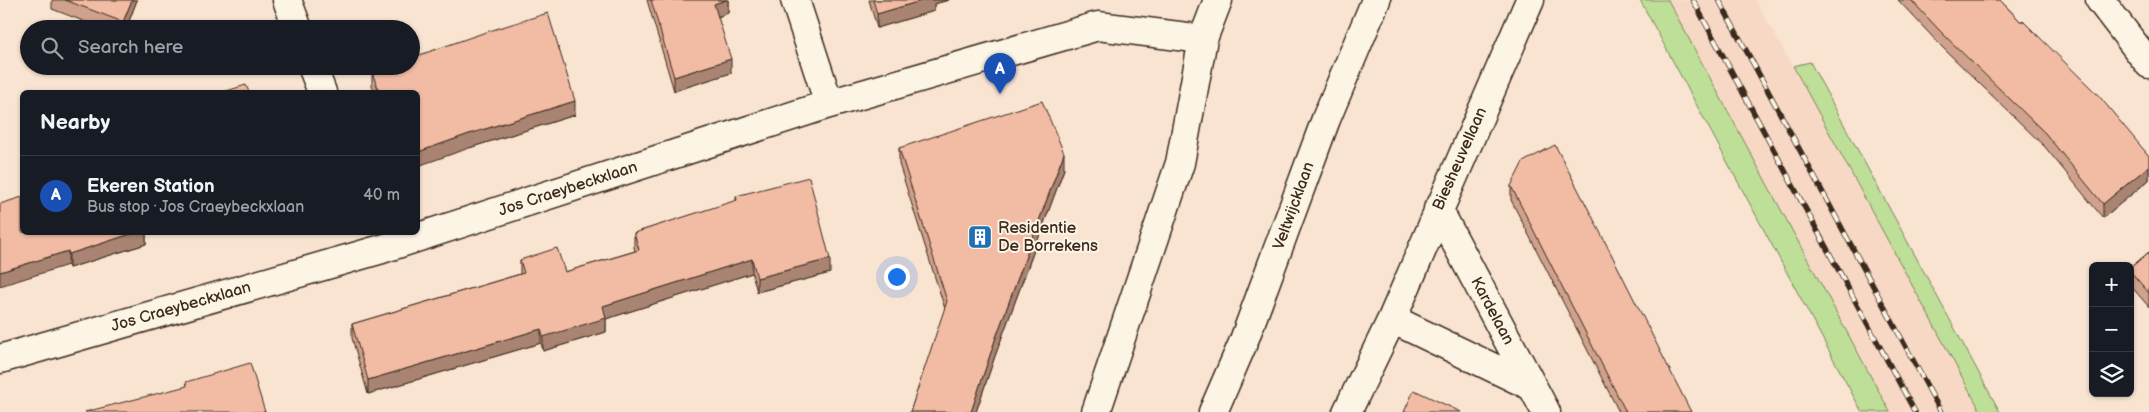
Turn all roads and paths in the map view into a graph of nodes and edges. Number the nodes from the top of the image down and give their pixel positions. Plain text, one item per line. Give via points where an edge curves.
1 (287, 0) edge
2 (795, 0) edge
3 (1218, 0) edge
4 (1376, 0) edge
5 (1530, 0) edge
6 (2100, 0) edge
7 (295, 20) edge
8 (1203, 39) junction
9 (2149, 64) edge
10 (315, 75) edge
11 (321, 90) edge
12 (828, 104) junction
13 (1438, 209) junction
14 (420, 228) edge
15 (399, 235) edge
16 (379, 241) edge
17 (1392, 319) junction
18 (0, 359) edge
19 (1533, 387) junction
20 (1096, 412) edge
21 (1213, 412) edge
22 (1347, 412) edge
23 (1546, 412) edge

1 - 7 street
2 - 12 street
3 - 8 street
4 - 21 street, Veltwijcklaan via 1326,120 1243,343
5 - 13 street, Biesheuvellaan
6 - 9 street
8 - 12 street, Jos Craeybeckxlaan via 1098,26
8 - 20 street via 1180,164
10 - 11 street
12 - 14 street, Jos Craeybeckxlaan
13 - 17 street, Biesheuvellaan
13 - 19 street, Kardelaan
15 - 16 street, Jos Craeybeckxlaan
16 - 18 street, Jos Craeybeckxlaan
17 - 19 street
17 - 22 street, Biesheuvellaan
19 - 23 street, Kardelaan

